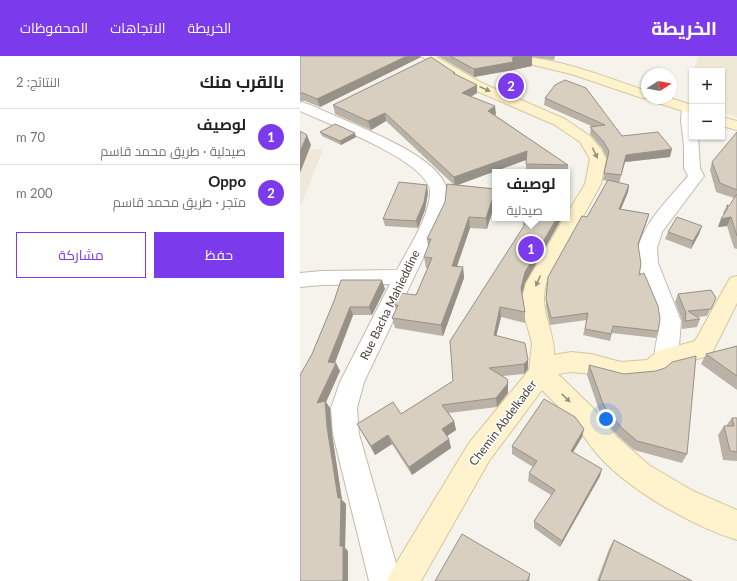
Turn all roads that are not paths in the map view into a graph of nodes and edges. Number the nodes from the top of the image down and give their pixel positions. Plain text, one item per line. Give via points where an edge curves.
1 (513, 56) edge
2 (425, 60) edge
3 (641, 93) edge
4 (674, 104) edge
5 (300, 106) edge
6 (689, 109) edge
7 (689, 117) edge
8 (725, 122) edge
9 (689, 126) edge
10 (737, 126) edge
11 (691, 140) edge
12 (404, 277) junction
13 (300, 280) edge
14 (737, 283) edge
15 (666, 358) junction
16 (541, 373) junction
17 (737, 525) edge
18 (385, 581) edge
19 (403, 581) edge

1 - 3 street via 575,71
2 -> 16 street via 574,130 585,139 598,159 593,184 536,283 536,318 544,343
4 - 6 street
5 - 12 street, Rue Bacha Mahieddine via 326,111 418,164 433,178 439,194 436,212
7 - 9 street
8 - 10 street
11 - 15 street via 692,168 696,176 653,231 647,248 648,263 670,321
12 - 13 street
12 - 18 street, Rue Bacha Mahieddine via 352,382 344,408 346,434
14 - 15 street, Chemin Abdelkader via 703,348
15 - 16 street, Chemin Abdelkader via 652,370 621,372 571,362 555,364
16 -> 17 street via 583,415 607,446 639,475 683,501
16 - 19 street, Chemin Abdelkader via 479,452

